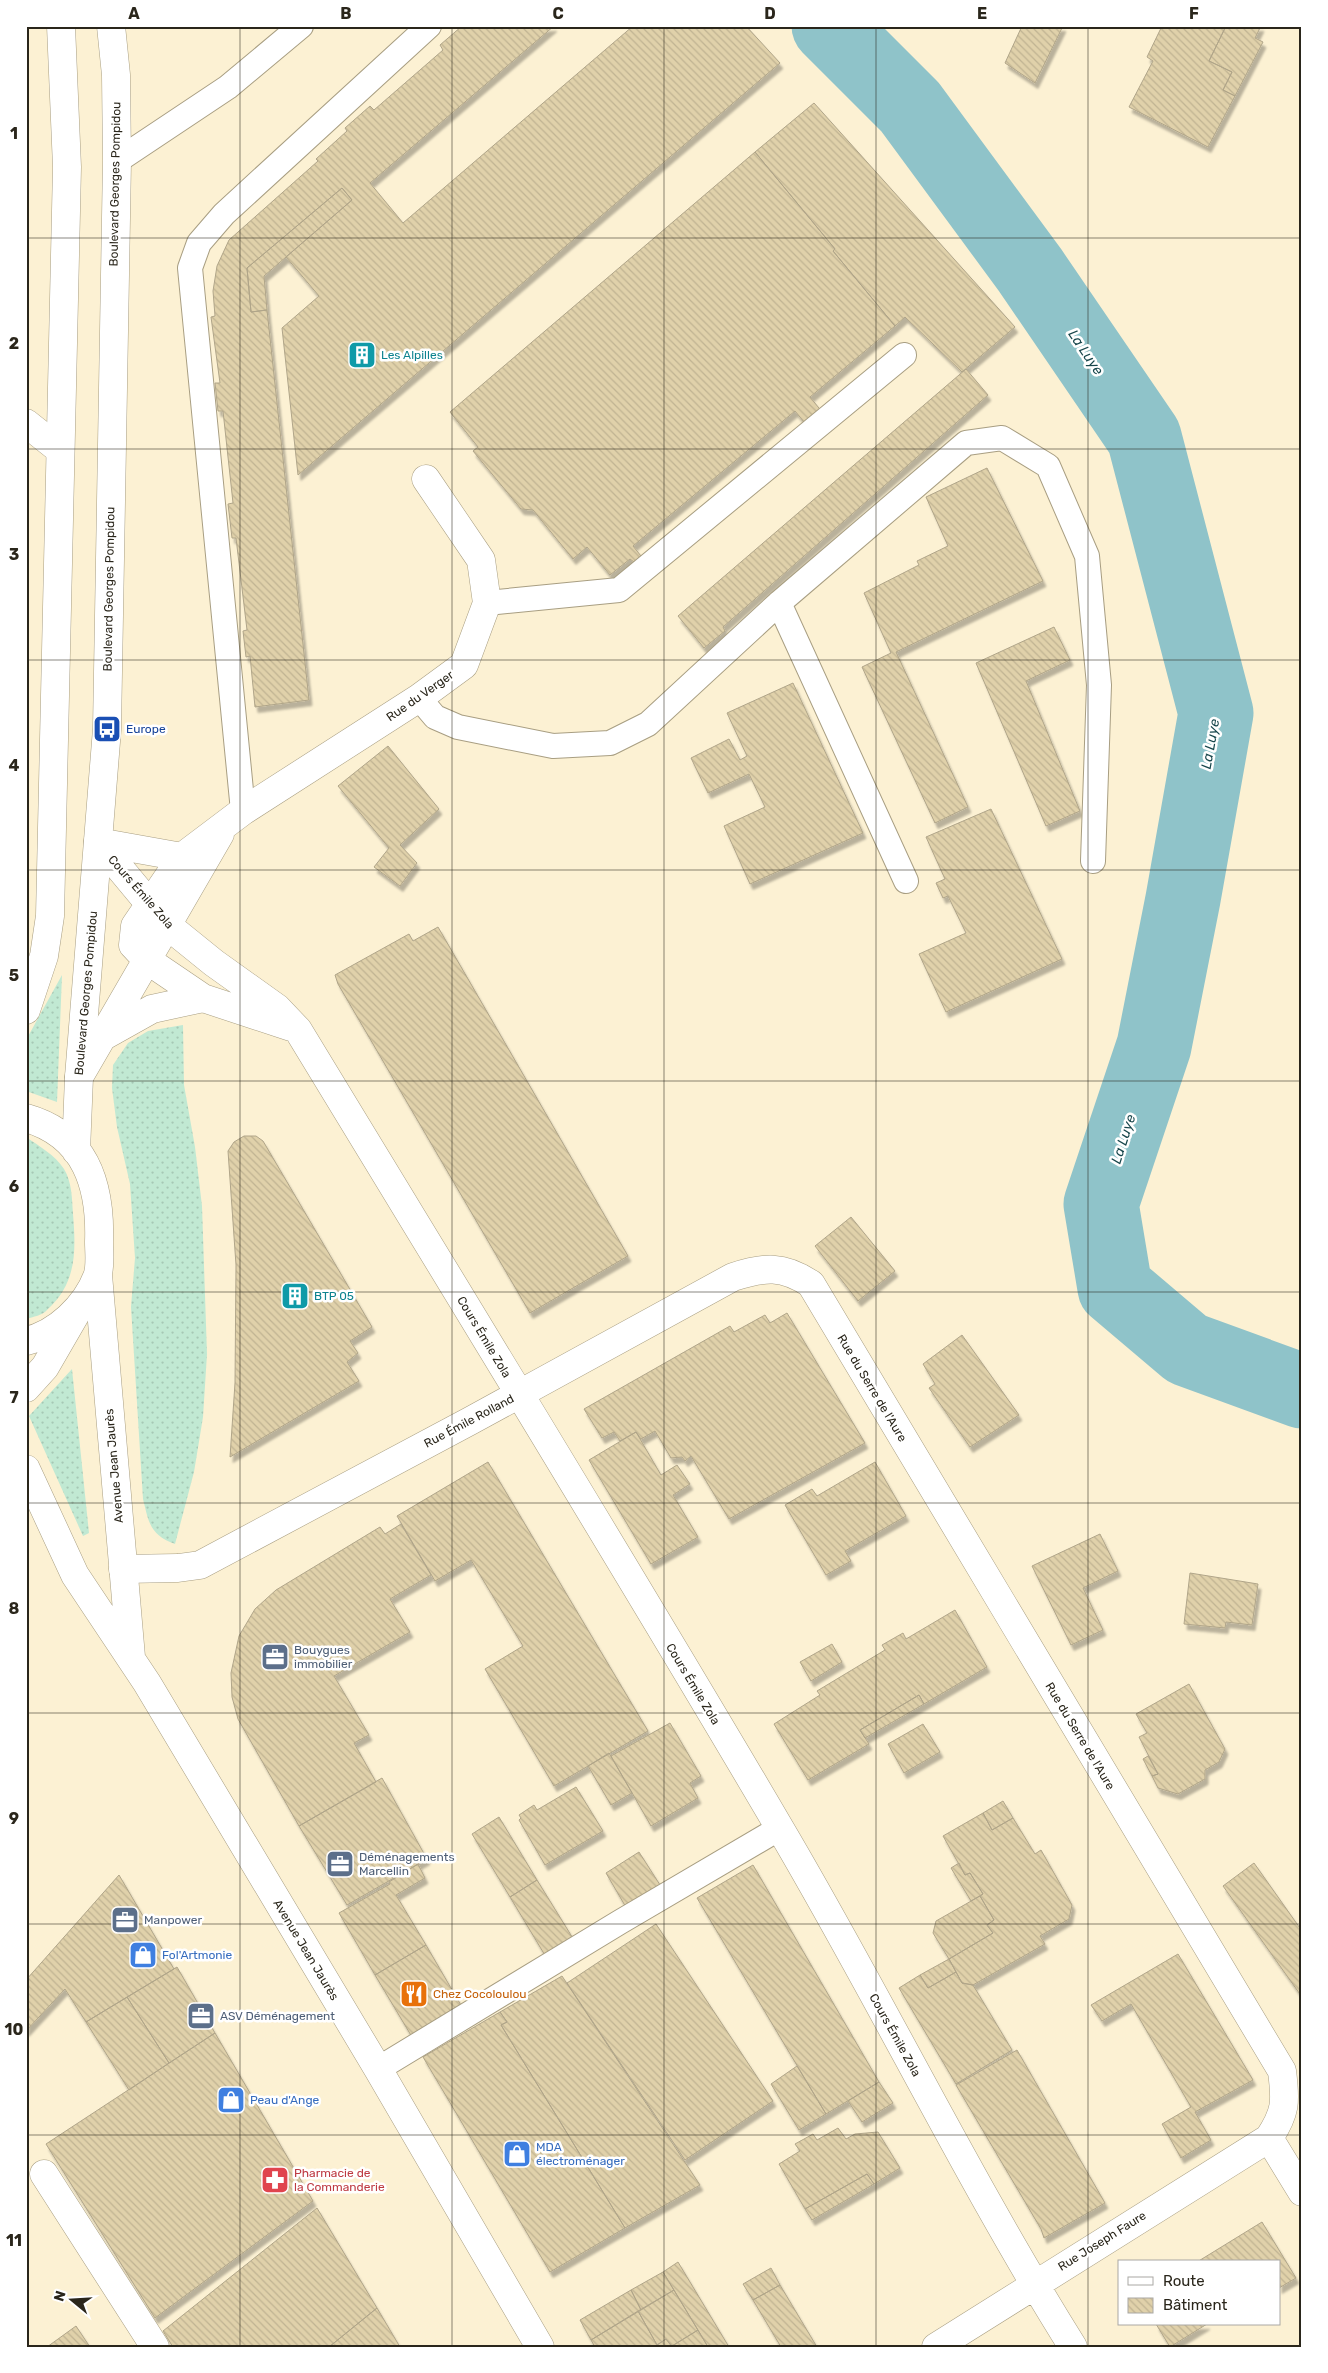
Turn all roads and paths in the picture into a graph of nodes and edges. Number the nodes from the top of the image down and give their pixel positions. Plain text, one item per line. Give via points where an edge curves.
1 (61, 26) edge
2 (111, 26) edge
3 (301, 26) edge
4 (429, 26) edge
5 (117, 162) junction
6 (904, 355) dead end
7 (26, 423) edge
8 (60, 450) junction
9 (426, 479) dead end
10 (487, 603) junction
11 (779, 603) junction
12 (419, 698) junction
13 (235, 818) junction
14 (98, 842) junction
15 (182, 857) junction
16 (1093, 861) dead end
17 (906, 881) dead end
18 (150, 902) junction
19 (167, 924) junction
20 (147, 960) junction
21 (203, 998) junction
22 (26, 1010) edge
23 (298, 1030) junction
24 (101, 1037) junction
25 (79, 1077) junction
26 (26, 1118) edge
27 (76, 1151) junction
28 (98, 1275) junction
29 (810, 1284) joint
30 (78, 1310) junction
31 (26, 1341) edge
32 (26, 1388) edge
33 (519, 1394) junction
34 (29, 1478) edge
35 (123, 1569) junction
36 (131, 1658) junction
37 (780, 1828) junction
38 (378, 2069) junction
39 (1269, 2138) junction
40 (44, 2174) dead end
41 (1302, 2192) edge
42 (1035, 2284) junction
43 (155, 2347) edge
44 (540, 2347) edge
45 (936, 2347) edge
46 (1073, 2347) edge

1 - 8 street via 67,167
2 - 5 street, Boulevard Georges Pompidou via 116,75
3 - 5 lane via 228,87
4 - 13 lane via 224,214 199,243 190,268
5 - 14 street, Boulevard Georges Pompidou via 107,729
6 - 10 lane via 619,590
7 - 8 street
8 - 22 street via 50,916 44,956
9 - 10 street, Rue du Verger via 481,560
10 - 12 street, Rue du Verger via 464,665
11 - 12 lane via 648,724 610,743 553,746 458,727 436,717
11 - 16 lane via 966,443 1002,438 1048,466 1087,556 1099,685
11 - 17 lane
12 - 13 street, Rue du Verger
13 - 15 street, Rue du Verger
13 - 19 street
14 - 15 street, Cours Émile Zola
14 - 18 street, Cours Émile Zola
14 - 25 street, Boulevard Georges Pompidou
15 - 18 street, Rue du Verger
18 - 19 street, Cours Émile Zola
18 - 20 street, Rue du Verger via 135,926 133,945
19 - 20 street
19 - 23 street, Cours Émile Zola via 277,1008
20 - 21 street
20 - 24 street
21 - 23 street
21 - 24 street via 152,1009
23 - 33 street, Cours Émile Zola
24 - 25 street
25 - 27 street, Boulevard Georges Pompidou
26 - 27 street, Avenue Jean Jaurès via 55,1130
27 - 28 street, Avenue Jean Jaurès via 91,1171 98,1199
28 - 30 street
28 - 35 street, Avenue Jean Jaurès
29 - 33 street, Rue Émile Rolland via 797,1274 780,1269 754,1270 733,1277
29 - 39 street, Rue du Serre de l'Aure via 1282,2071 1284,2105 1281,2120
30 - 31 street via 38,1338
30 - 32 street via 45,1367
33 - 35 street, Rue Émile Rolland via 200,1565
33 - 37 street, Cours Émile Zola
34 - 36 street, Avenue Jean Jaurès via 75,1574
35 - 36 street, Avenue Jean Jaurès
36 - 38 street, Avenue Jean Jaurès
37 - 38 lane
37 - 42 street, Cours Émile Zola
38 - 44 street, Avenue Jean Jaurès
39 - 41 street
39 - 42 street, Rue Joseph Faure
40 - 43 street
42 - 45 street, Rue Joseph Faure
42 - 46 street, Cours Émile Zola

